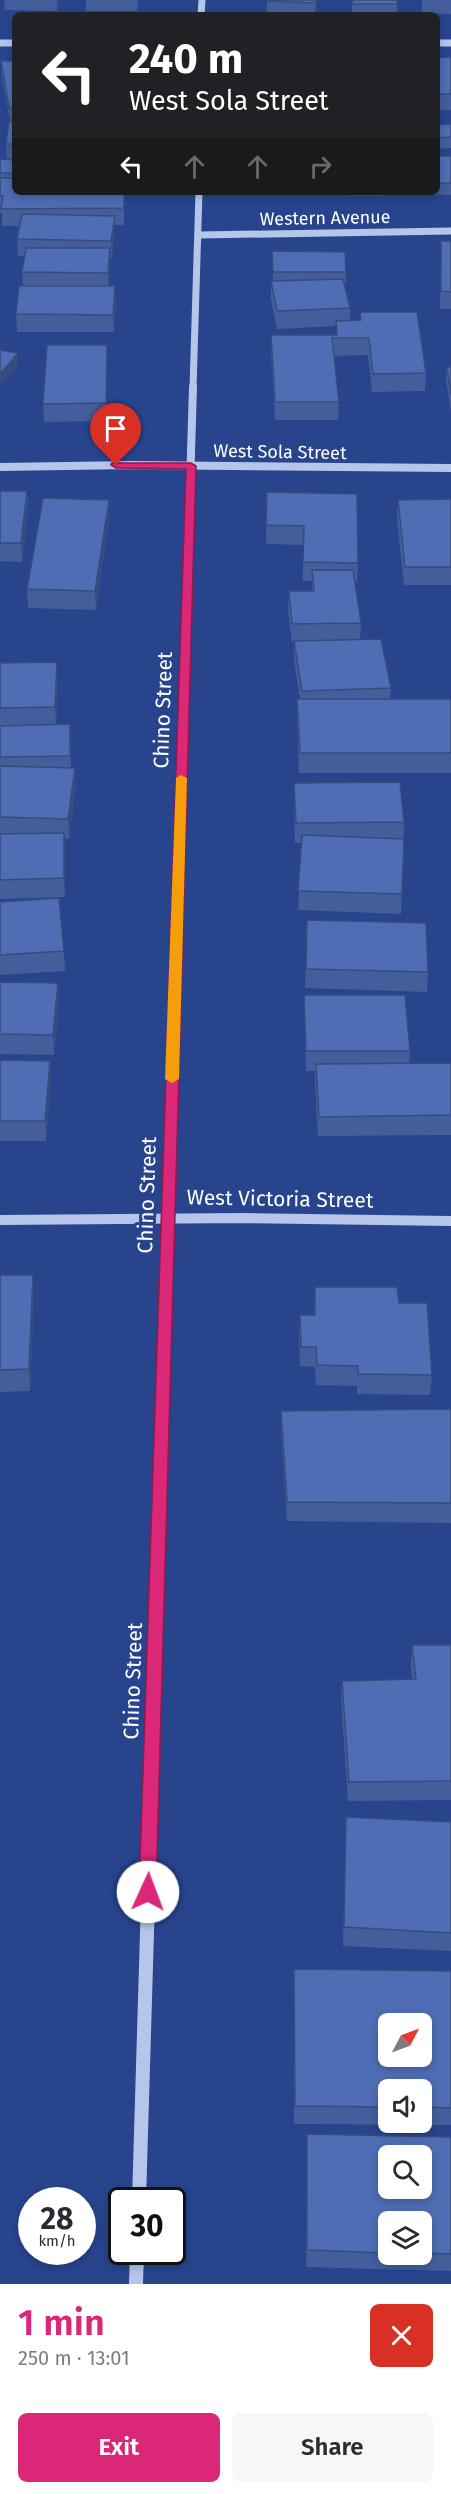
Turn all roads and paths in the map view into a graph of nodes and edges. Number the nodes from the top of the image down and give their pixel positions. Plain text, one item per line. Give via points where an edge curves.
1 (199, 195) edge
2 (451, 231) edge
3 (198, 235) junction
4 (191, 466) junction
5 (0, 467) edge
6 (451, 468) edge
7 (167, 1218) junction
8 (0, 1220) edge
9 (451, 1221) edge
10 (139, 2187) edge
11 (137, 2265) edge
12 (136, 2284) edge

1 - 3 street, Chino Street
2 - 3 street, Western Avenue
3 - 4 street, Chino Street
4 - 5 street, West Sola Street
4 - 6 street, West Sola Street
4 - 7 street, Chino Street
7 - 8 street, West Victoria Street
7 - 9 street, West Victoria Street
7 - 10 street, Chino Street
11 - 12 street

